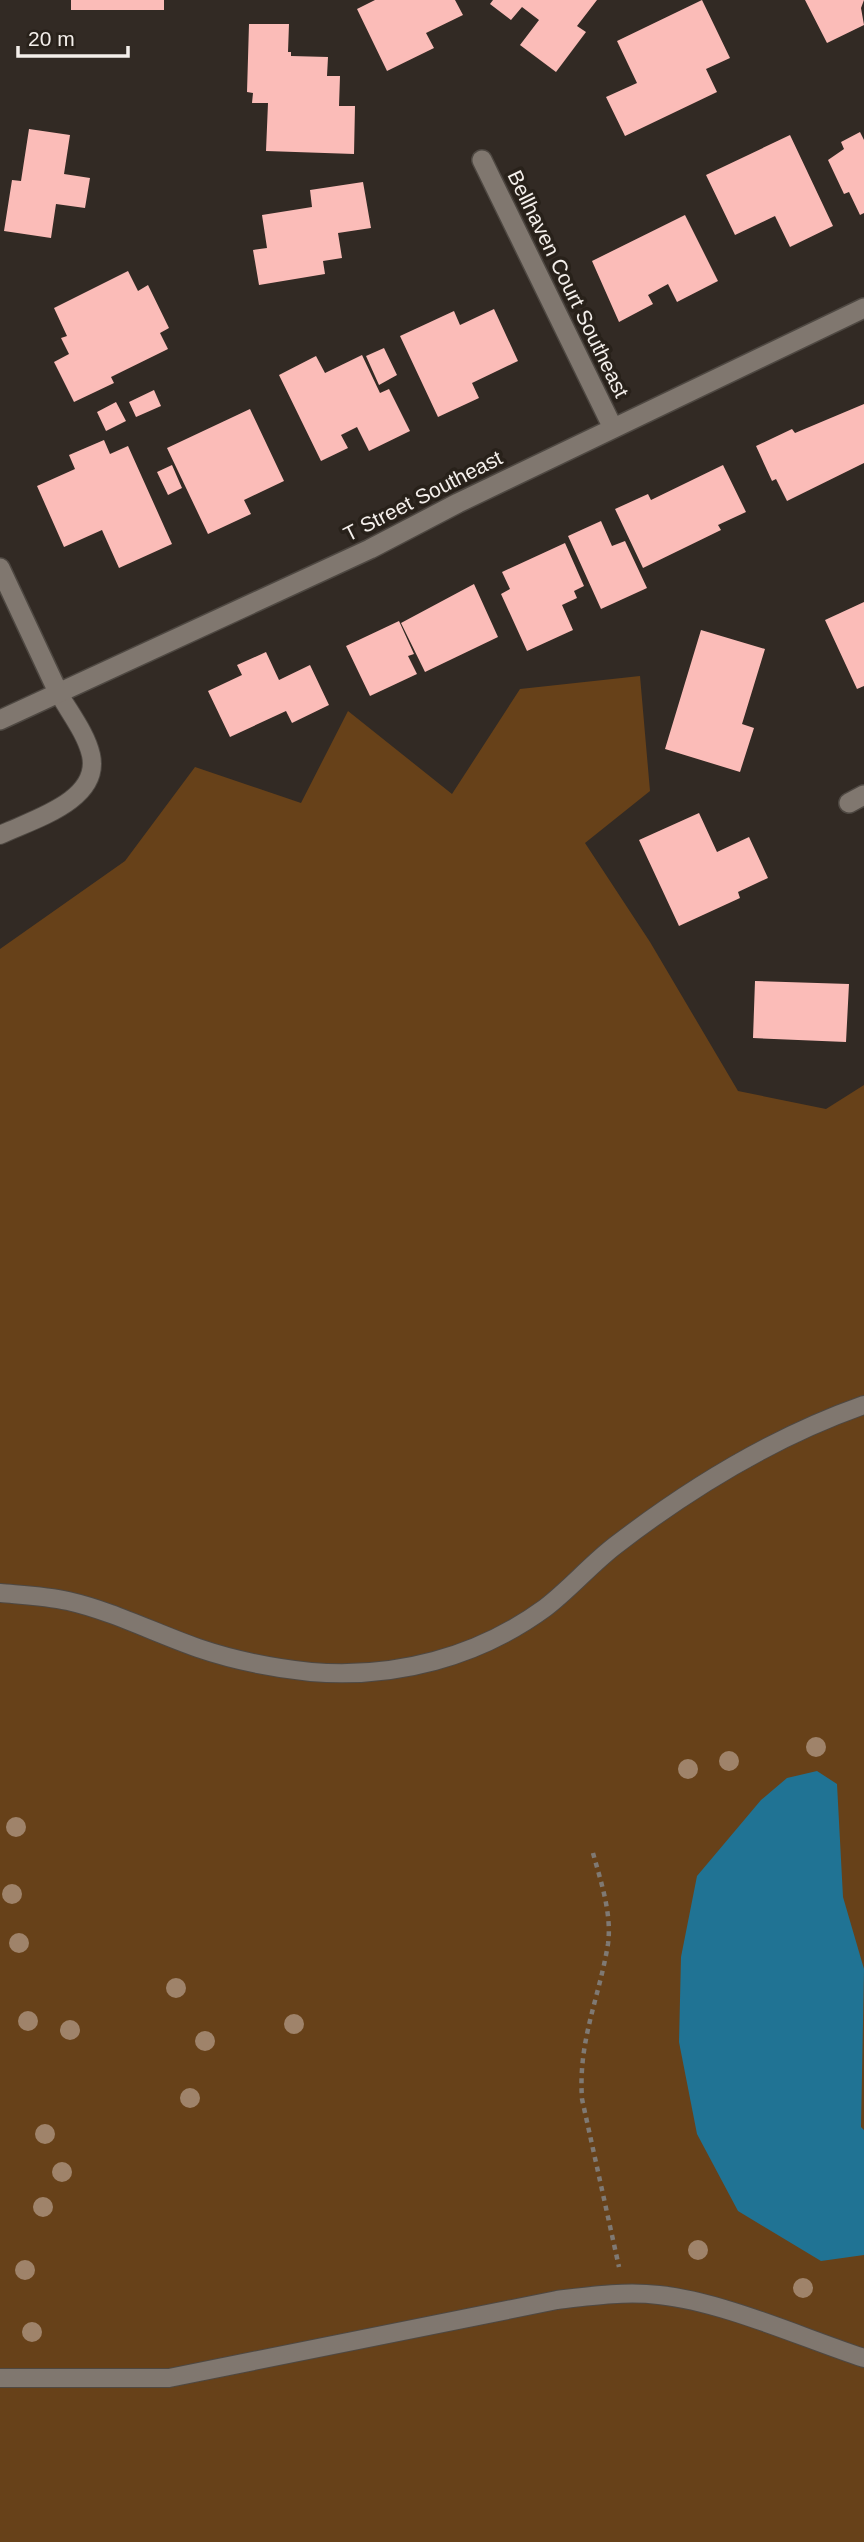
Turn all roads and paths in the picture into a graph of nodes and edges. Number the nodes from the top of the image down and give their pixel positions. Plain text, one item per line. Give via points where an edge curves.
1 (482, 160) dead end
2 (864, 308) edge
3 (613, 428) junction
4 (0, 568) edge
5 (58, 692) junction
6 (0, 720) edge
7 (0, 835) edge
8 (864, 1405) edge
9 (0, 1592) edge
10 (593, 1853) dead end
11 (620, 2295) junction
12 (864, 2358) edge
13 (0, 2378) edge

1 - 3 street, Bellhaven Court Southeast
2 - 3 street, T Street Southeast
3 - 5 street, T Street Southeast via 370,549
4 - 5 street
5 - 6 street, T Street Southeast
5 - 7 lane via 85,739 92,773 68,802
8 - 9 lane via 800,1430 682,1499 502,1636 462,1654 413,1667 312,1672 258,1663 200,1648 68,1601
10 - 11 path via 607,1915 608,1943 580,2072 587,2136 613,2236
11 - 12 lane via 658,2295 708,2305
11 - 13 lane via 557,2300 169,2378

